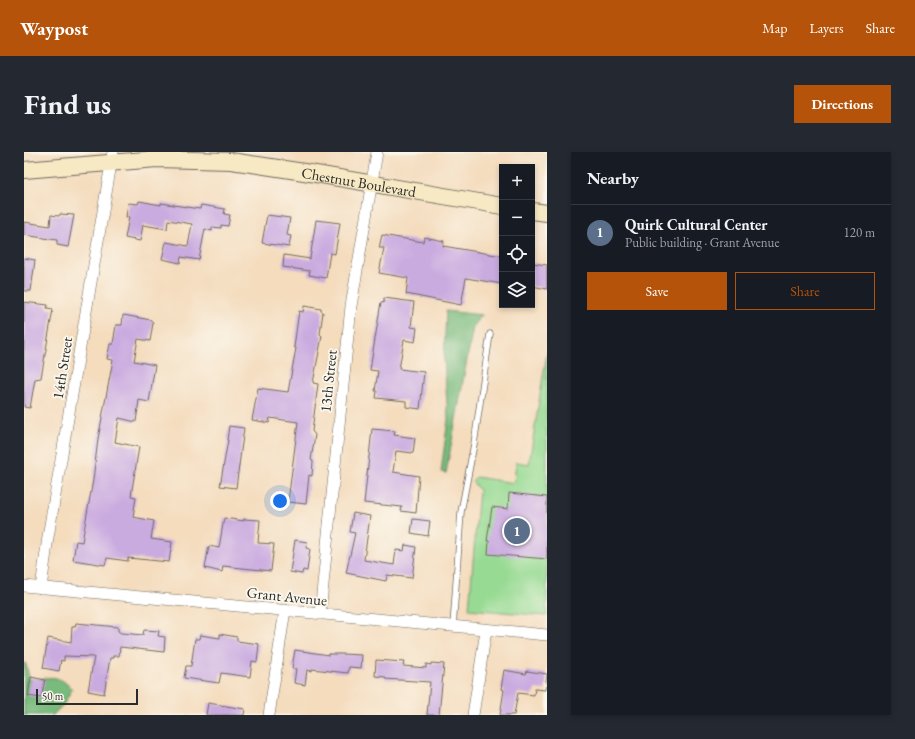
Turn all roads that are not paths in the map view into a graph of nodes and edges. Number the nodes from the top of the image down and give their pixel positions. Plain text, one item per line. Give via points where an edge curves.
1 (377, 152) edge
2 (112, 158) edge
3 (24, 170) edge
4 (372, 185) junction
5 (499, 206) edge
6 (535, 211) edge
7 (547, 213) edge
8 (490, 334) dead end
9 (24, 586) edge
10 (41, 588) junction
11 (285, 610) junction
12 (320, 614) junction
13 (453, 627) junction
14 (486, 630) junction
15 (547, 635) edge
16 (269, 715) edge
17 (473, 715) edge

1 - 4 street, 13th Street
2 - 3 street, Chestnut Boulevard
2 - 4 street, Chestnut Boulevard via 231,161
2 - 10 street, 14th Street
4 - 5 street, Chestnut Boulevard
4 - 12 street, 13th Street via 351,306
6 - 7 street
8 - 13 lane via 461,512
9 - 10 street, Grant Avenue
10 - 11 street, Grant Avenue
11 - 12 street, Grant Avenue
11 - 16 street
12 - 13 street, Grant Avenue
13 - 14 street, Grant Avenue
14 - 15 street, Grant Avenue
14 - 17 street

